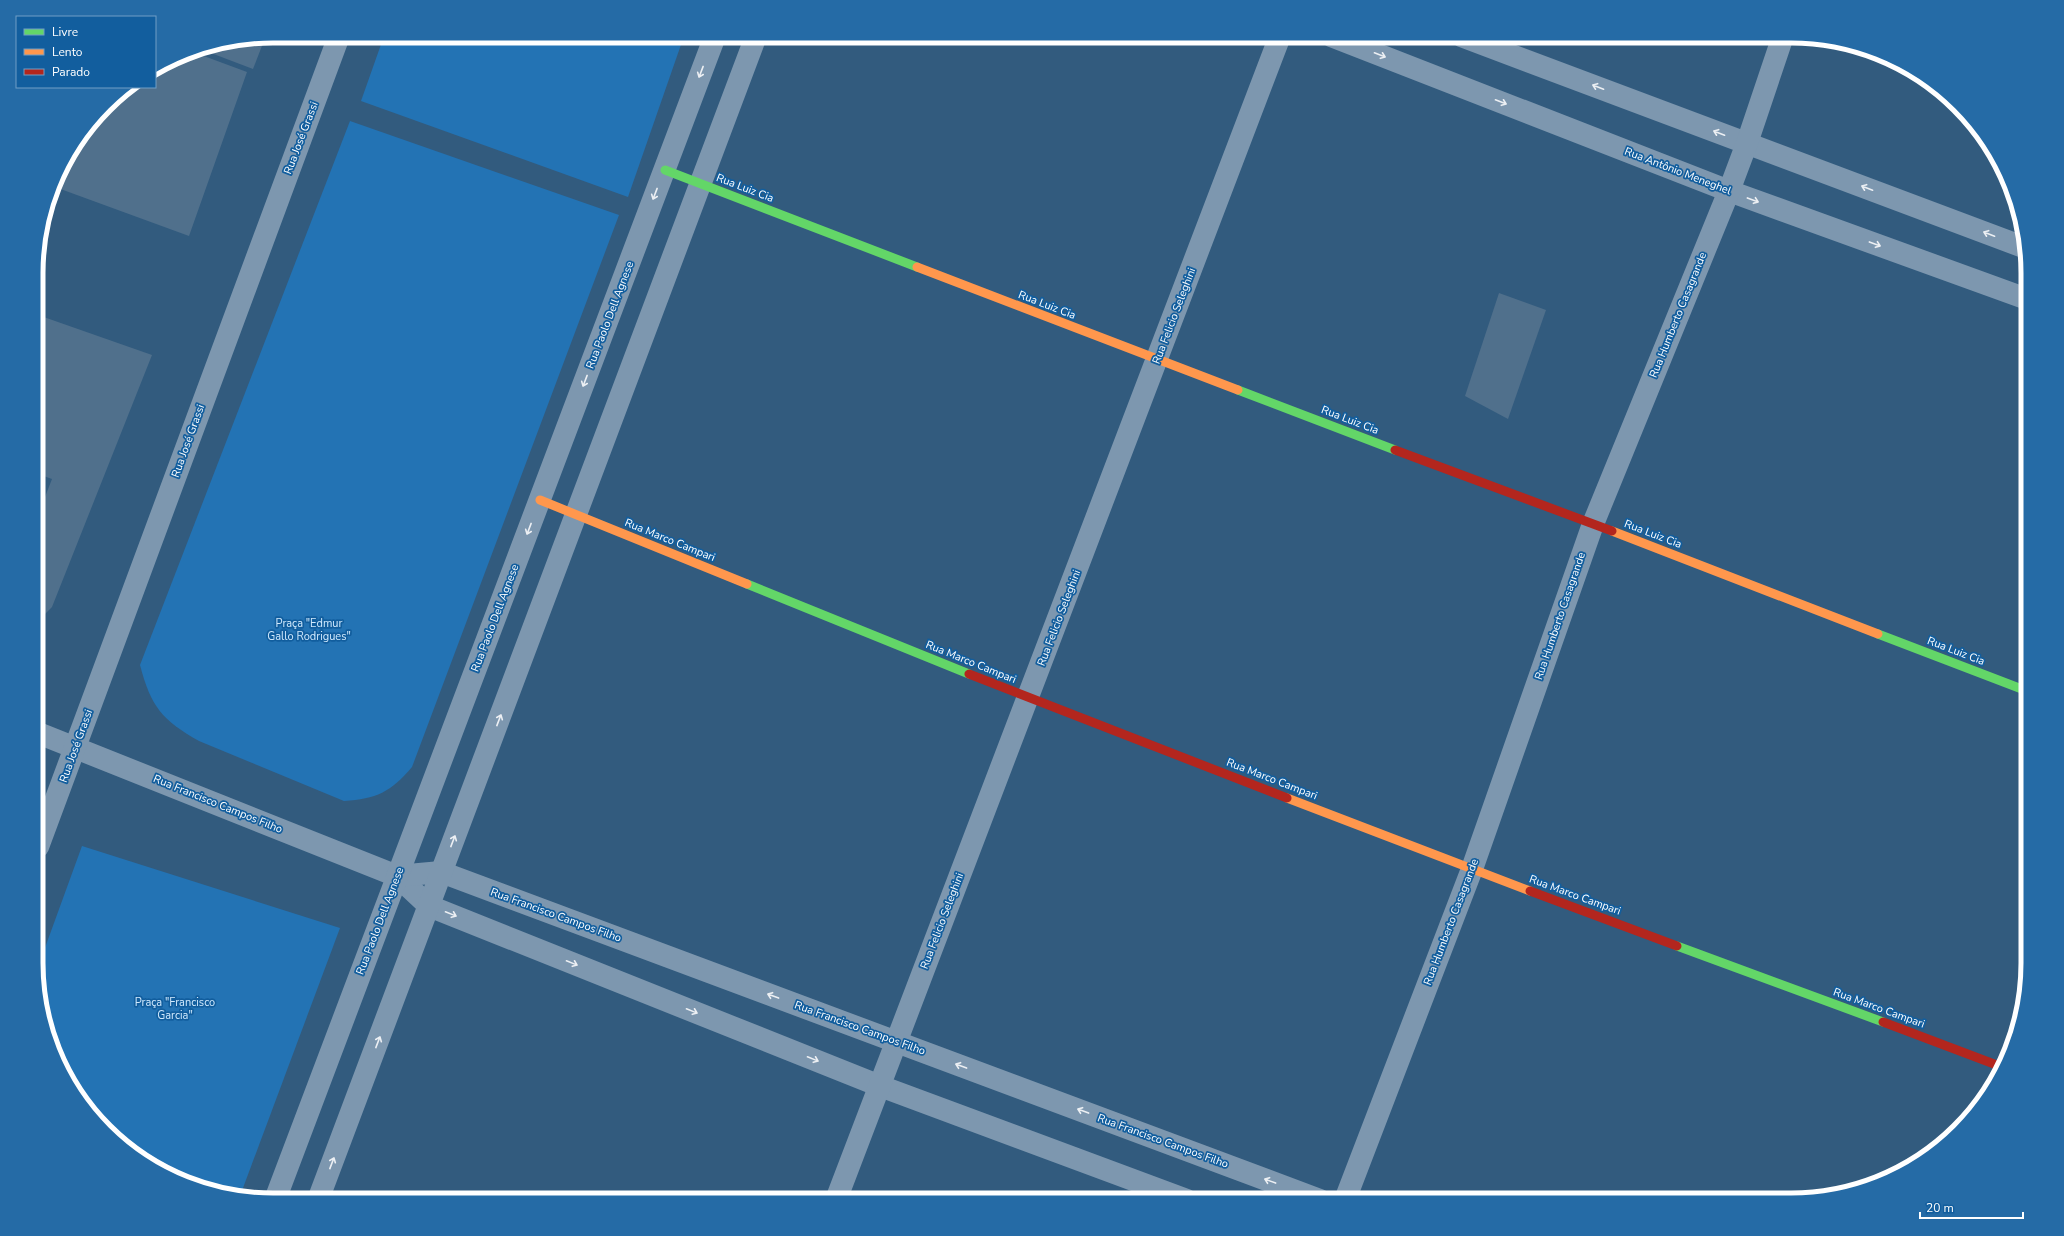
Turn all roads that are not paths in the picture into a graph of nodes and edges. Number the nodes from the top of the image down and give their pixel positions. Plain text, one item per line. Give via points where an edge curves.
1 (336, 43) edge
2 (712, 43) edge
3 (753, 43) edge
4 (1277, 43) edge
5 (1349, 43) edge
6 (1480, 43) edge
7 (1781, 43) edge
8 (1748, 144) junction
9 (665, 170) junction
10 (701, 183) junction
11 (1729, 191) junction
12 (2019, 246) edge
13 (2021, 296) edge
14 (1157, 360) junction
15 (540, 500) junction
16 (576, 515) junction
17 (1592, 524) junction
18 (2021, 688) edge
19 (1028, 698) junction
20 (43, 735) edge
21 (76, 747) junction
22 (43, 835) edge
23 (1472, 869) junction
24 (441, 872) junction
25 (398, 876) junction
26 (429, 906) junction
27 (895, 1041) junction
28 (1997, 1065) edge
29 (880, 1086) junction
30 (278, 1193) edge
31 (321, 1193) edge
32 (839, 1193) edge
33 (1168, 1193) edge
34 (1301, 1193) edge
35 (1347, 1193) edge

1 - 21 street, Rua José Grassi
2 -> 9 street, Rua Paolo Dell Agnese
3 - 10 street
4 - 14 street, Rua Felicio Seleghini
5 -> 11 street, Rua Antônio Meneghel
8 -> 6 street
7 - 8 street, Rua Humberto Casagrande
8 - 11 street, Rua Humberto Casagrande
12 -> 8 street
9 - 10 street, Rua Luiz Cia
9 -> 15 street, Rua Paolo Dell Agnese
10 - 14 street, Rua Luiz Cia
10 - 16 street
11 -> 13 street, Rua Antônio Meneghel
11 - 17 street, Rua Humberto Casagrande
14 - 17 street, Rua Luiz Cia
14 - 19 street, Rua Felicio Seleghini
15 - 16 street, Rua Marco Campari
15 -> 25 street, Rua Paolo Dell Agnese
16 - 19 street, Rua Marco Campari
24 -> 16 street
17 - 18 street, Rua Luiz Cia
17 - 23 street, Rua Humberto Casagrande
19 - 23 street, Rua Marco Campari
19 - 27 street, Rua Felicio Seleghini
20 - 21 street, Rua Francisco Campos Filho
21 - 22 street, Rua José Grassi
21 - 25 street, Rua Francisco Campos Filho
23 - 28 street, Rua Marco Campari
23 - 35 street, Rua Humberto Casagrande
24 - 25 street, Rua Francisco Campos Filho
24 - 26 street
27 -> 24 street, Rua Francisco Campos Filho
25 - 26 street, Rua Francisco Campos Filho
25 - 30 street, Rua Paolo Dell Agnese
26 -> 29 street, Rua Francisco Campos Filho
31 -> 26 street
27 - 29 street, Rua Felicio Seleghini
34 -> 27 street, Rua Francisco Campos Filho
29 - 32 street, Rua Felicio Seleghini
29 - 33 street, Rua Francisco Campos Filho

